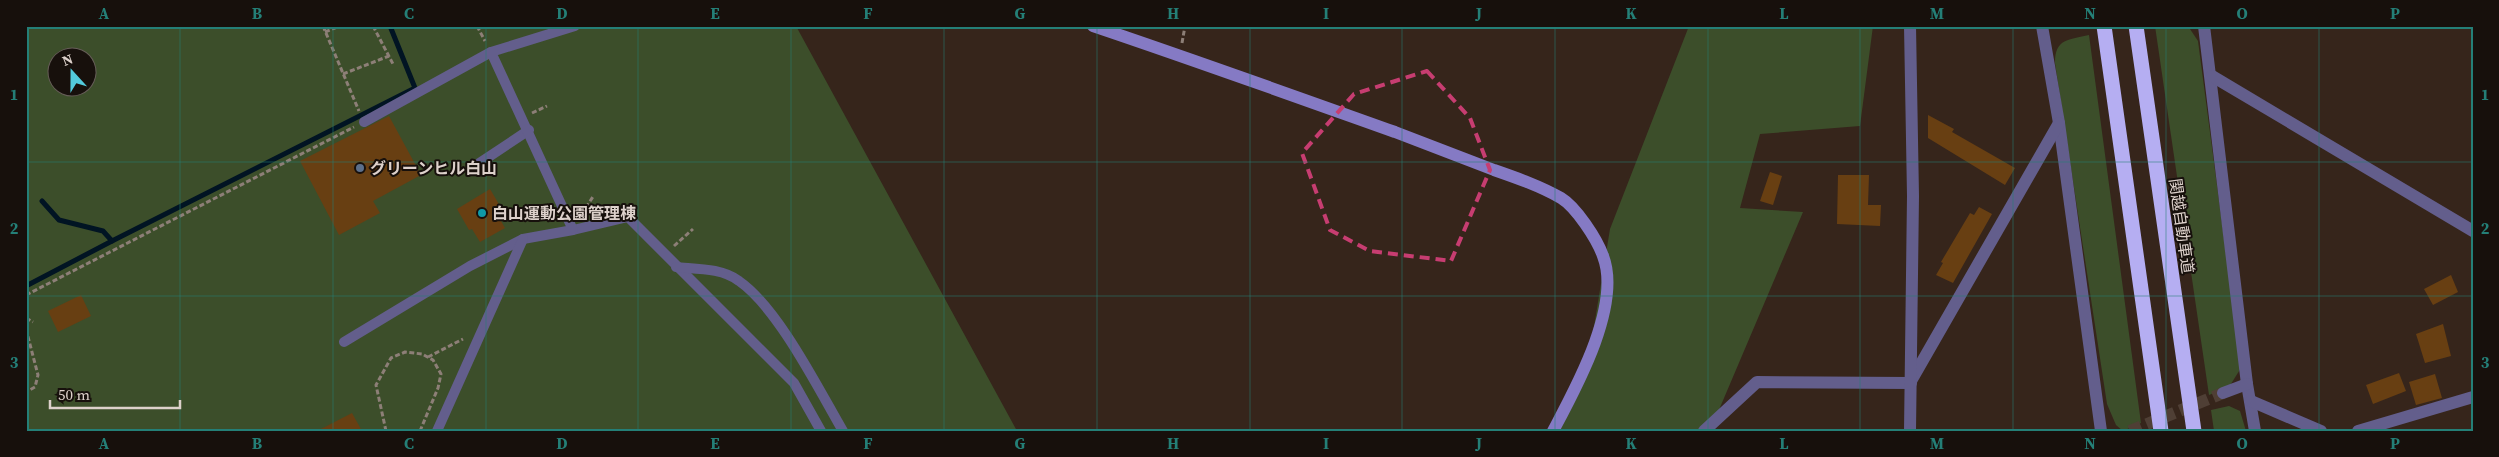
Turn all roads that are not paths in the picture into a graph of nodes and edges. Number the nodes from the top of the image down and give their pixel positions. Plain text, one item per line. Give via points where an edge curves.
1 (575, 26) edge
2 (1093, 26) edge
3 (1910, 26) edge
4 (2042, 26) edge
5 (2104, 26) edge
6 (2136, 26) edge
7 (2204, 26) edge
8 (491, 52) junction
9 (2212, 76) junction
10 (364, 122) road end
11 (2059, 123) junction
12 (529, 130) junction
13 (476, 166) dead end
14 (573, 230) junction
15 (2473, 231) edge
16 (523, 239) junction
17 (676, 267) junction
18 (344, 342) dead end
19 (1910, 383) junction
20 (2248, 384) junction
21 (2223, 393) tunnel mouth
22 (2473, 398) edge
23 (2251, 401) junction
24 (437, 431) edge
25 (821, 431) edge
26 (843, 431) edge
27 (1553, 431) edge
28 (1704, 431) edge
29 (1910, 431) edge
30 (2101, 431) edge
31 (2161, 431) edge
32 (2194, 431) edge
33 (2255, 431) edge
34 (2321, 431) edge
35 (2358, 431) edge

1 - 8 lane
2 - 27 street via 1417,141 1563,199 1587,226 1604,256 1608,286 1600,327 1584,371
3 - 19 street via 1913,196
4 - 11 street
5 - 31 highway
6 - 32 highway, 関越自動車道
7 - 9 street
8 - 10 lane
8 - 12 lane
9 - 15 street
9 - 20 street
11 - 19 street
11 - 30 street
12 - 13 lane
12 - 14 lane
14 - 16 lane
14 - 17 lane via 628,217
16 - 18 lane via 470,266
16 - 24 lane
17 - 25 lane via 794,383
17 - 26 lane via 721,272 739,280 764,305 796,351
19 - 28 street via 1757,382
19 - 29 street
20 - 21 street
20 - 23 street
22 - 35 street
23 - 33 street
23 - 34 street

